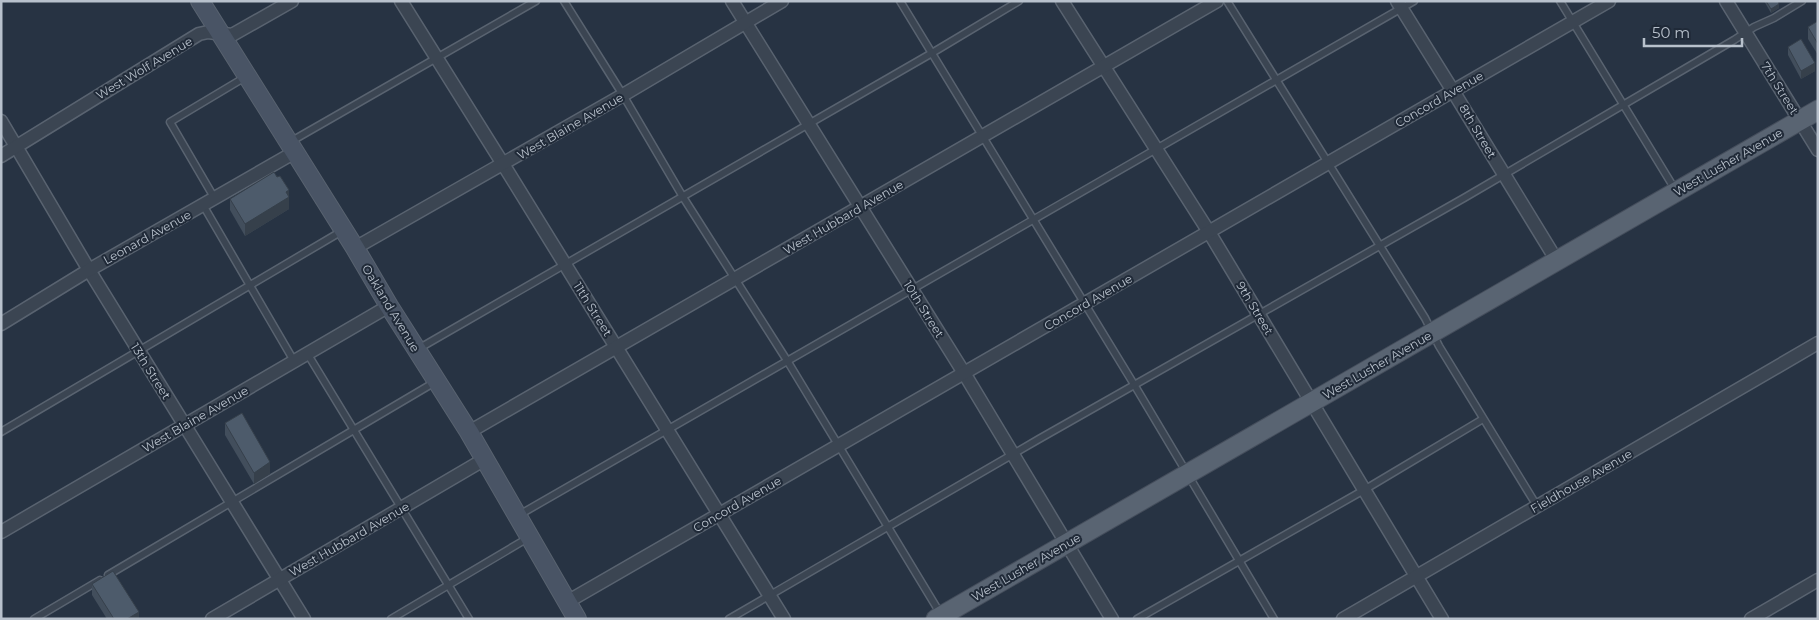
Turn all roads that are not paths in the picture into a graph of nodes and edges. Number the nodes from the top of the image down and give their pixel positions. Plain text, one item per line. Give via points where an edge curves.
1 (200, 1) edge
2 (292, 1) edge
3 (400, 1) edge
4 (536, 1) edge
5 (564, 1) edge
6 (732, 1) edge
7 (782, 1) edge
8 (900, 1) edge
9 (1019, 1) edge
10 (1062, 1) edge
11 (1217, 1) edge
12 (1226, 1) edge
13 (1414, 1) edge
14 (1560, 1) edge
15 (1609, 1) edge
16 (1726, 1) edge
17 (1802, 1) edge
18 (1399, 5) edge
19 (1573, 22) junction
20 (744, 23) junction
21 (1746, 32) junction
22 (220, 35) junction
23 (932, 53) junction
24 (437, 59) junction
25 (1103, 67) junction
26 (246, 76) junction
27 (1277, 80) junction
28 (1453, 91) junction
29 (623, 95) junction
30 (1623, 105) junction
31 (1818, 110) edge
32 (1800, 120) junction
33 (1, 121) edge
34 (808, 124) junction
35 (983, 136) junction
36 (17, 146) junction
37 (292, 147) junction
38 (1155, 148) junction
39 (1818, 150) edge
40 (1, 156) edge
41 (503, 164) junction
42 (1327, 164) junction
43 (1504, 174) junction
44 (1676, 192) junction
45 (683, 196) junction
46 (209, 202) junction
47 (860, 207) junction
48 (1033, 219) junction
49 (344, 230) junction
50 (1208, 232) junction
51 (1380, 246) junction
52 (355, 248) junction
53 (1557, 261) junction
54 (565, 264) junction
55 (89, 270) junction
56 (734, 279) junction
57 (250, 285) junction
58 (911, 289) junction
59 (1085, 304) junction
60 (389, 306) junction
61 (1259, 315) junction
62 (1, 324) edge
63 (1432, 333) junction
64 (1818, 343) edge
65 (616, 347) junction
66 (416, 350) junction
67 (139, 351) junction
68 (307, 353) junction
69 (294, 361) junction
70 (788, 362) junction
71 (964, 373) junction
72 (436, 381) junction
73 (1135, 386) junction
74 (1312, 402) junction
75 (1483, 419) junction
76 (185, 425) junction
77 (354, 430) junction
78 (668, 431) junction
79 (1, 432) edge
80 (469, 432) junction
81 (839, 445) junction
82 (1012, 454) junction
83 (485, 459) junction
84 (1188, 474) junction
85 (1364, 490) junction
86 (233, 503) junction
87 (1538, 506) junction
88 (402, 508) junction
89 (719, 515) junction
90 (518, 516) junction
91 (887, 526) junction
92 (1, 532) edge
93 (530, 537) junction
94 (1066, 544) junction
95 (1240, 560) junction
96 (1416, 577) junction
97 (280, 579) junction
98 (1818, 580) edge
99 (448, 585) junction
100 (769, 595) junction
101 (572, 614) edge
102 (939, 617) edge
103 (34, 619) edge
104 (212, 619) edge
105 (304, 619) edge
106 (391, 619) edge
107 (469, 619) edge
108 (729, 619) edge
109 (784, 619) edge
110 (1112, 619) edge
111 (1137, 619) edge
112 (1274, 619) edge
113 (1343, 619) edge
114 (1442, 619) edge
115 (1751, 619) edge

1 - 22 street, Oakland Avenue
2 - 22 street, West Wolf Avenue via 239,32
3 - 24 street, 11th Street
4 - 24 lane
5 - 29 lane
6 - 20 street, 10th Street
7 - 20 street, West Blaine Avenue
8 - 23 lane
9 - 23 lane
10 - 25 street, 9th Street
11 - 25 street, West Hubbard Avenue
12 - 27 lane
13 - 18 lane
14 - 19 lane
15 - 19 street, Concord Avenue
16 - 21 street, 7th Street
17 - 21 lane
18 - 27 lane
18 - 28 street, 8th Street
19 - 28 street, Concord Avenue
19 - 30 lane
20 - 29 street, West Blaine Avenue
20 - 34 street, 10th Street
21 - 30 lane
21 - 32 street, 7th Street
22 - 26 street, Oakland Avenue
22 - 36 street, West Wolf Avenue via 199,34
23 - 34 lane
23 - 35 lane
24 - 37 lane
24 - 41 street, 11th Street
25 - 35 street, West Hubbard Avenue
25 - 38 street, 9th Street
26 - 37 street, Oakland Avenue
26 - 46 lane via 170,122
27 - 38 lane
27 - 42 lane
28 - 42 street, Concord Avenue
28 - 43 street, 8th Street
29 - 41 street, West Blaine Avenue
29 - 45 lane
30 - 43 lane
30 - 44 lane
31 - 32 main road, West Lusher Avenue
32 - 39 street, 7th Street
32 - 44 main road, West Lusher Avenue
33 - 36 street, 13th Street
34 - 45 lane
34 - 47 street, 10th Street
35 - 47 street, West Hubbard Avenue
35 - 48 lane
36 - 40 street, West Wolf Avenue
36 - 55 street, 13th Street
37 - 46 street, Leonard Avenue
37 - 49 street, Oakland Avenue
38 - 48 lane
38 - 50 street, 9th Street
41 - 52 street, West Blaine Avenue
41 - 54 street, 11th Street
42 - 50 street, Concord Avenue
42 - 51 lane
43 - 51 lane
43 - 53 street, 8th Street
44 - 53 main road, West Lusher Avenue
45 - 54 lane
45 - 56 lane
46 - 55 street, Leonard Avenue
46 - 57 lane
47 - 56 street, West Hubbard Avenue
47 - 58 street, 10th Street
48 - 58 lane
48 - 59 lane
49 - 52 street, Oakland Avenue
49 - 57 lane
50 - 59 street, Concord Avenue
50 - 61 street, 9th Street
51 - 61 lane
51 - 63 lane
52 - 60 street, Oakland Avenue
53 - 63 main road, West Lusher Avenue
54 - 65 street, 11th Street
54 - 66 lane
55 - 62 street, Leonard Avenue
55 - 67 street, 13th Street
56 - 65 street, West Hubbard Avenue
56 - 70 lane
57 - 67 lane
57 - 69 lane
58 - 70 lane
58 - 71 street, 10th Street
59 - 71 street, Concord Avenue
59 - 73 lane
60 - 66 street, Oakland Avenue
60 - 68 street, West Blaine Avenue
61 - 73 lane
61 - 74 street, 9th Street
63 - 74 main road, West Lusher Avenue
63 - 75 lane
64 - 87 street, Fieldhouse Avenue
65 - 78 street, 11th Street
65 - 80 street, West Hubbard Avenue
66 - 72 street, Oakland Avenue
67 - 76 street, 13th Street
67 - 79 lane
68 - 69 street, West Blaine Avenue
68 - 77 lane
69 - 76 street, West Blaine Avenue
70 - 78 lane
70 - 81 lane
71 - 81 street, Concord Avenue
71 - 82 street, 10th Street
72 - 77 lane
72 - 80 street, Oakland Avenue
73 - 82 lane
73 - 84 lane
74 - 84 main road, West Lusher Avenue
74 - 85 street, 9th Street
75 - 85 lane
75 - 87 lane
76 - 86 street, 13th Street
76 - 92 street, West Blaine Avenue
77 - 86 lane
77 - 88 lane
78 - 89 street, 11th Street
78 - 90 lane
80 - 83 street, Oakland Avenue
81 - 89 street, Concord Avenue
81 - 91 lane
82 - 91 lane
82 - 94 street, 10th Street
83 - 88 street, West Hubbard Avenue
83 - 90 street, Oakland Avenue
84 - 94 main road, West Lusher Avenue
84 - 95 lane
85 - 95 lane
85 - 96 street, 9th Street
86 - 97 street, 13th Street
86 - 103 lane
87 - 96 street, Fieldhouse Avenue
88 - 97 street, West Hubbard Avenue
88 - 99 lane
89 - 100 street, 11th Street
89 - 101 street, Concord Avenue
90 - 93 street, Oakland Avenue
91 - 100 lane
91 - 102 lane
93 - 99 lane
93 - 101 street, Oakland Avenue
94 - 102 main road, West Lusher Avenue
94 - 110 street, 10th Street
95 - 111 lane
95 - 112 lane
96 - 113 street, Fieldhouse Avenue
96 - 114 street, 9th Street
97 - 104 street, West Hubbard Avenue
97 - 105 street, 13th Street
98 - 115 street
99 - 106 lane
99 - 107 lane
100 - 108 lane
100 - 109 street, 11th Street

